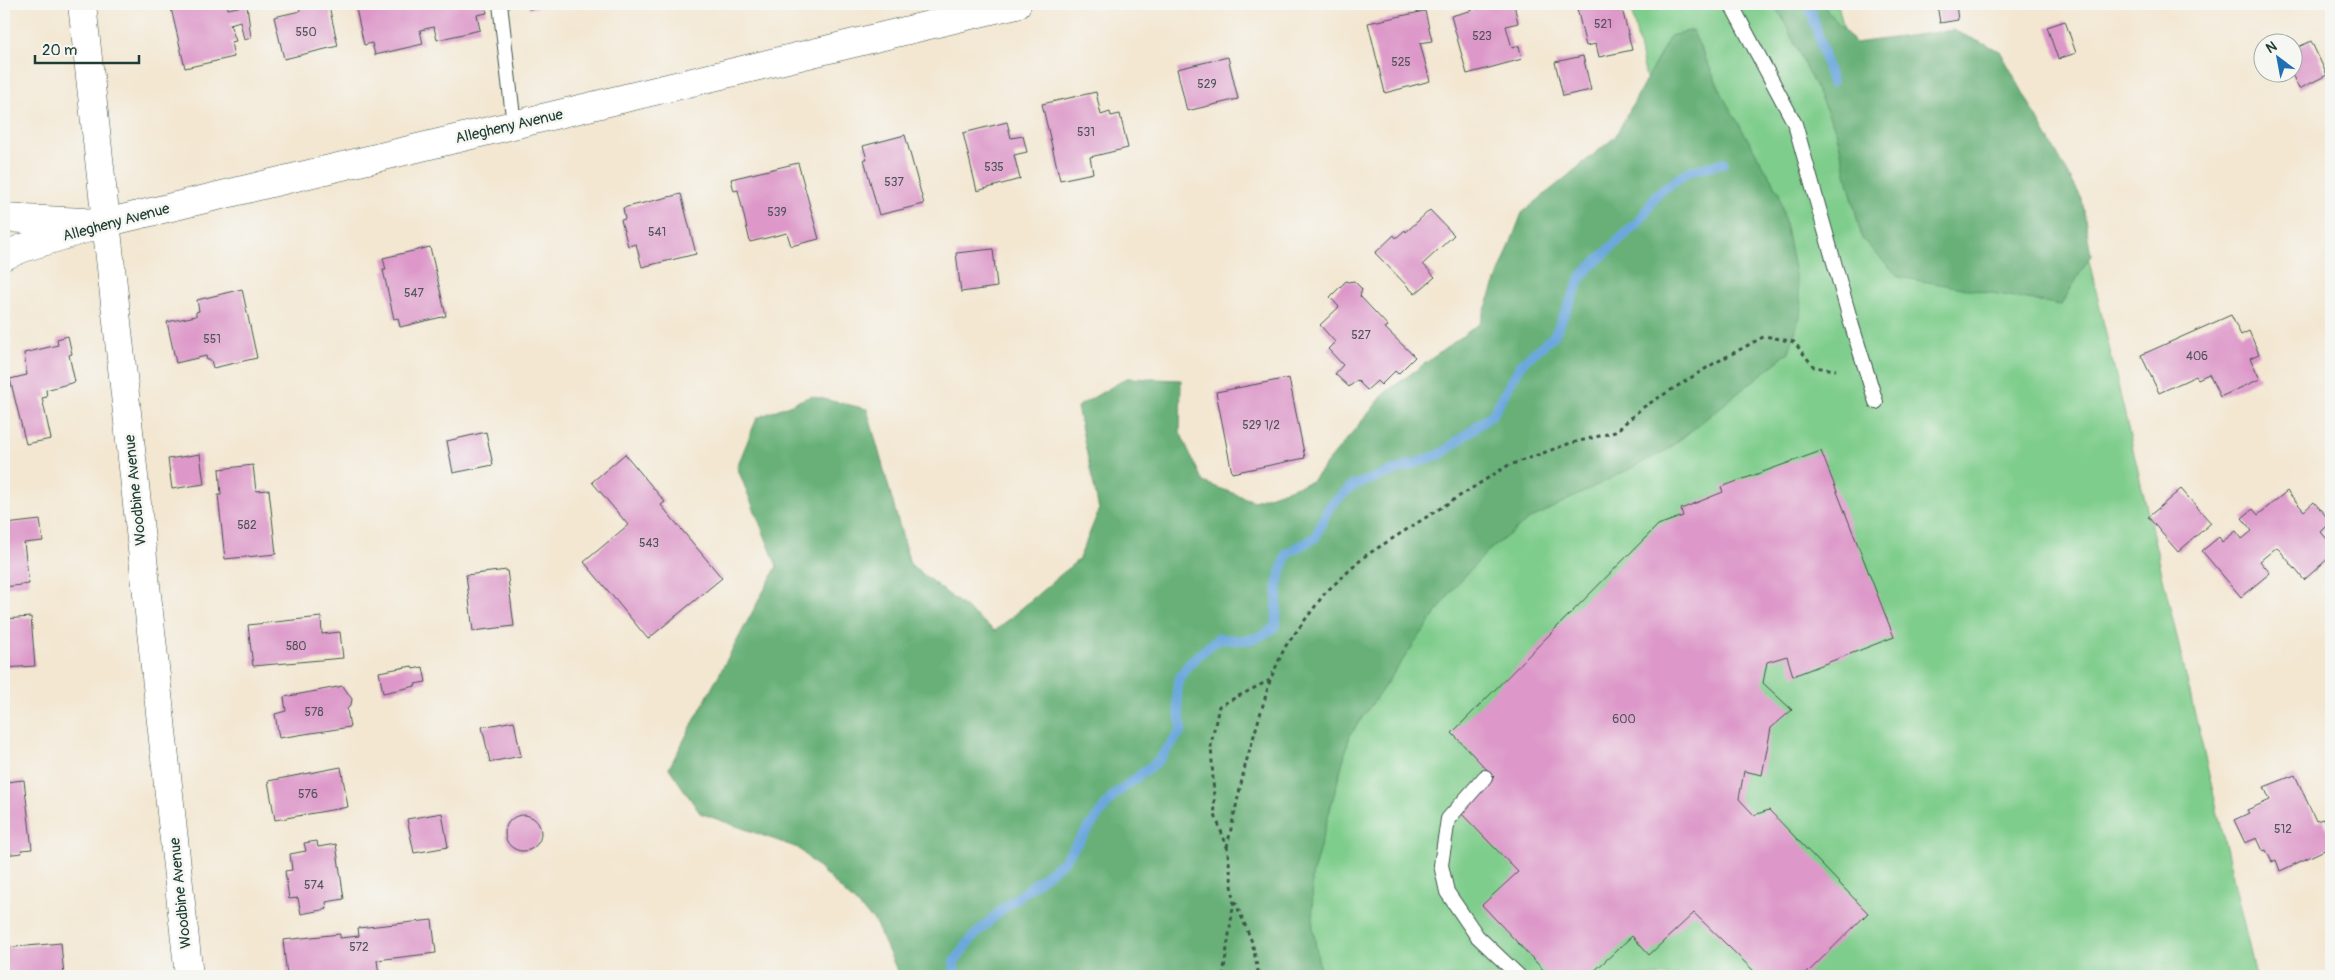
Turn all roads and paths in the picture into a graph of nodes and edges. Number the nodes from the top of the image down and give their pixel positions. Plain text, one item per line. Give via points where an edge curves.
1 (82, 4) edge
2 (500, 4) edge
3 (1017, 4) edge
4 (1731, 4) edge
5 (514, 125) junction
6 (4, 218) edge
7 (106, 223) junction
8 (4, 256) edge
9 (1836, 370) dead end
10 (1876, 402) dead end
11 (1270, 680) junction
12 (1485, 777) dead end
13 (1227, 847) junction
14 (1234, 900) junction
15 (190, 976) edge
16 (1223, 976) edge
17 (1258, 976) edge
18 (1520, 976) edge

1 - 7 street, Woodbine Avenue
2 - 5 lane
3 - 5 street, Allegheny Avenue
4 - 10 lane via 1795,124
5 - 7 street, Allegheny Avenue
6 - 7 street
7 - 8 street, Allegheny Avenue
7 - 15 street, Woodbine Avenue
9 - 11 path via 1814,367 1794,342 1765,336 1642,408 1615,432 1568,444 1508,466 1365,556 1325,593 1285,647
11 - 13 path via 1245,766
11 - 13 path via 1219,706 1211,744 1215,815
12 - 18 lane via 1448,820 1442,865 1447,892 1477,936
13 - 14 path
14 - 16 path
14 - 17 path via 1252,942

